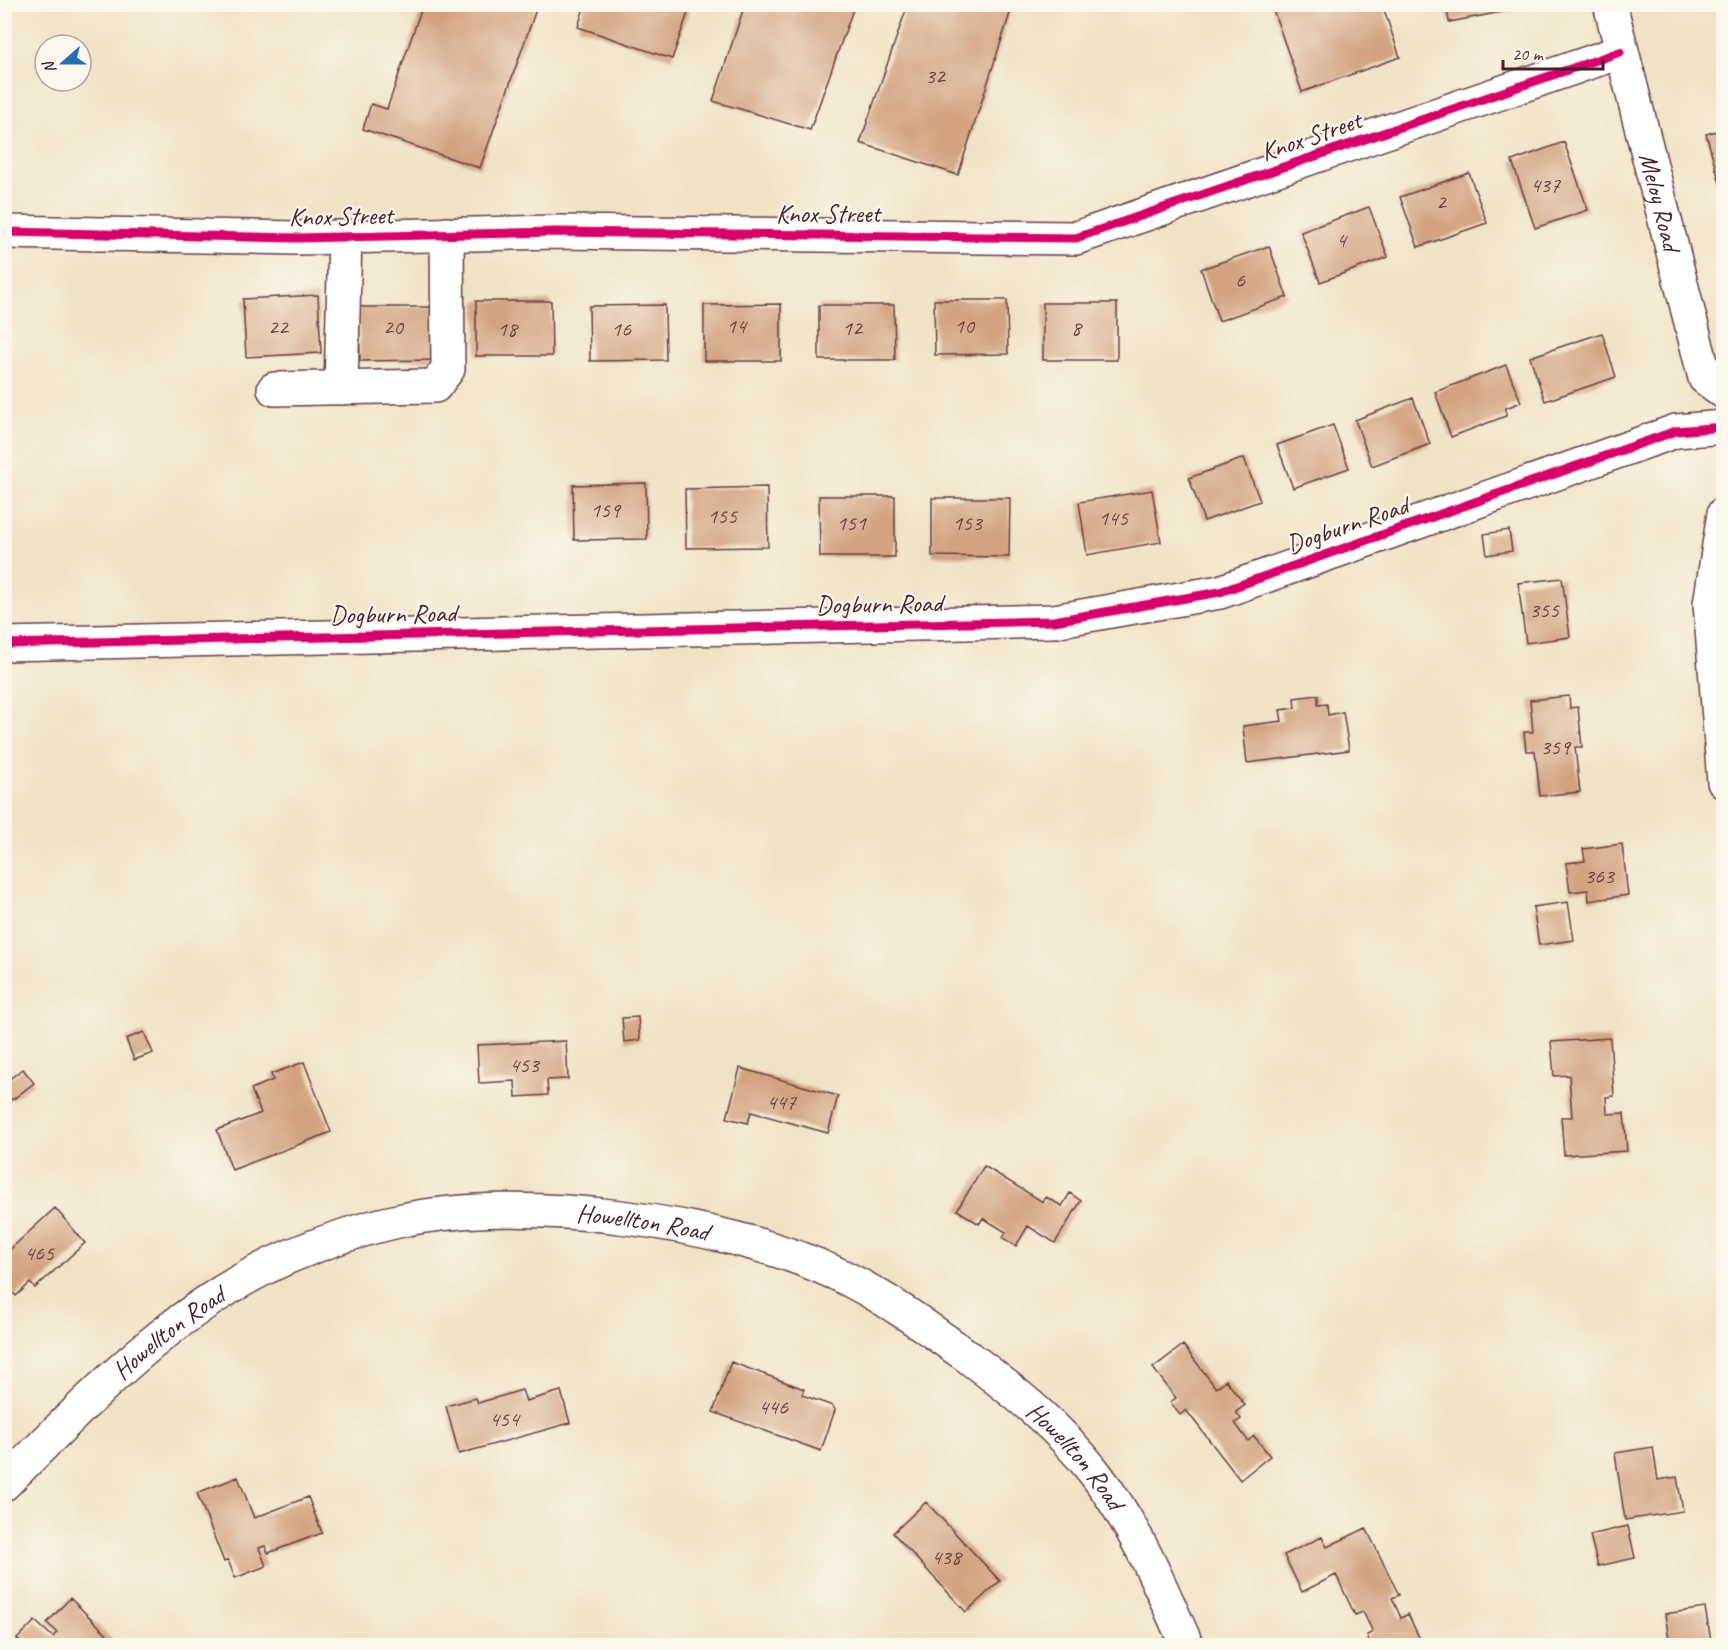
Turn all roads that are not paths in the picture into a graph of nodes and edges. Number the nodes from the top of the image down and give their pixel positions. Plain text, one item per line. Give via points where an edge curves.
1 (1610, 4) edge
2 (1620, 52) junction
3 (4, 232) edge
4 (447, 234) junction
5 (345, 237) junction
6 (341, 388) junction
7 (274, 389) dead end
8 (1724, 392) edge
9 (1724, 427) edge
10 (1724, 513) edge
11 (4, 644) edge
12 (1724, 782) edge
13 (4, 1484) edge
14 (1187, 1646) edge

1 - 2 street, Meloy Road
2 - 4 street, Knox Street via 1076,238
2 - 8 street, Meloy Road via 1705,378
3 - 5 street, Knox Street
4 - 5 street, Knox Street
4 - 6 street via 448,369 435,386
5 - 6 street
6 - 7 street
9 - 11 street, Dogburn Road via 1676,431 1220,592 1054,621
10 - 12 street via 1710,604
13 - 14 street, Howellton Road via 135,1354 236,1283 286,1258 400,1220 457,1213 529,1210 658,1222 749,1242 836,1273 921,1323 995,1377 1047,1421 1093,1470 1129,1522

